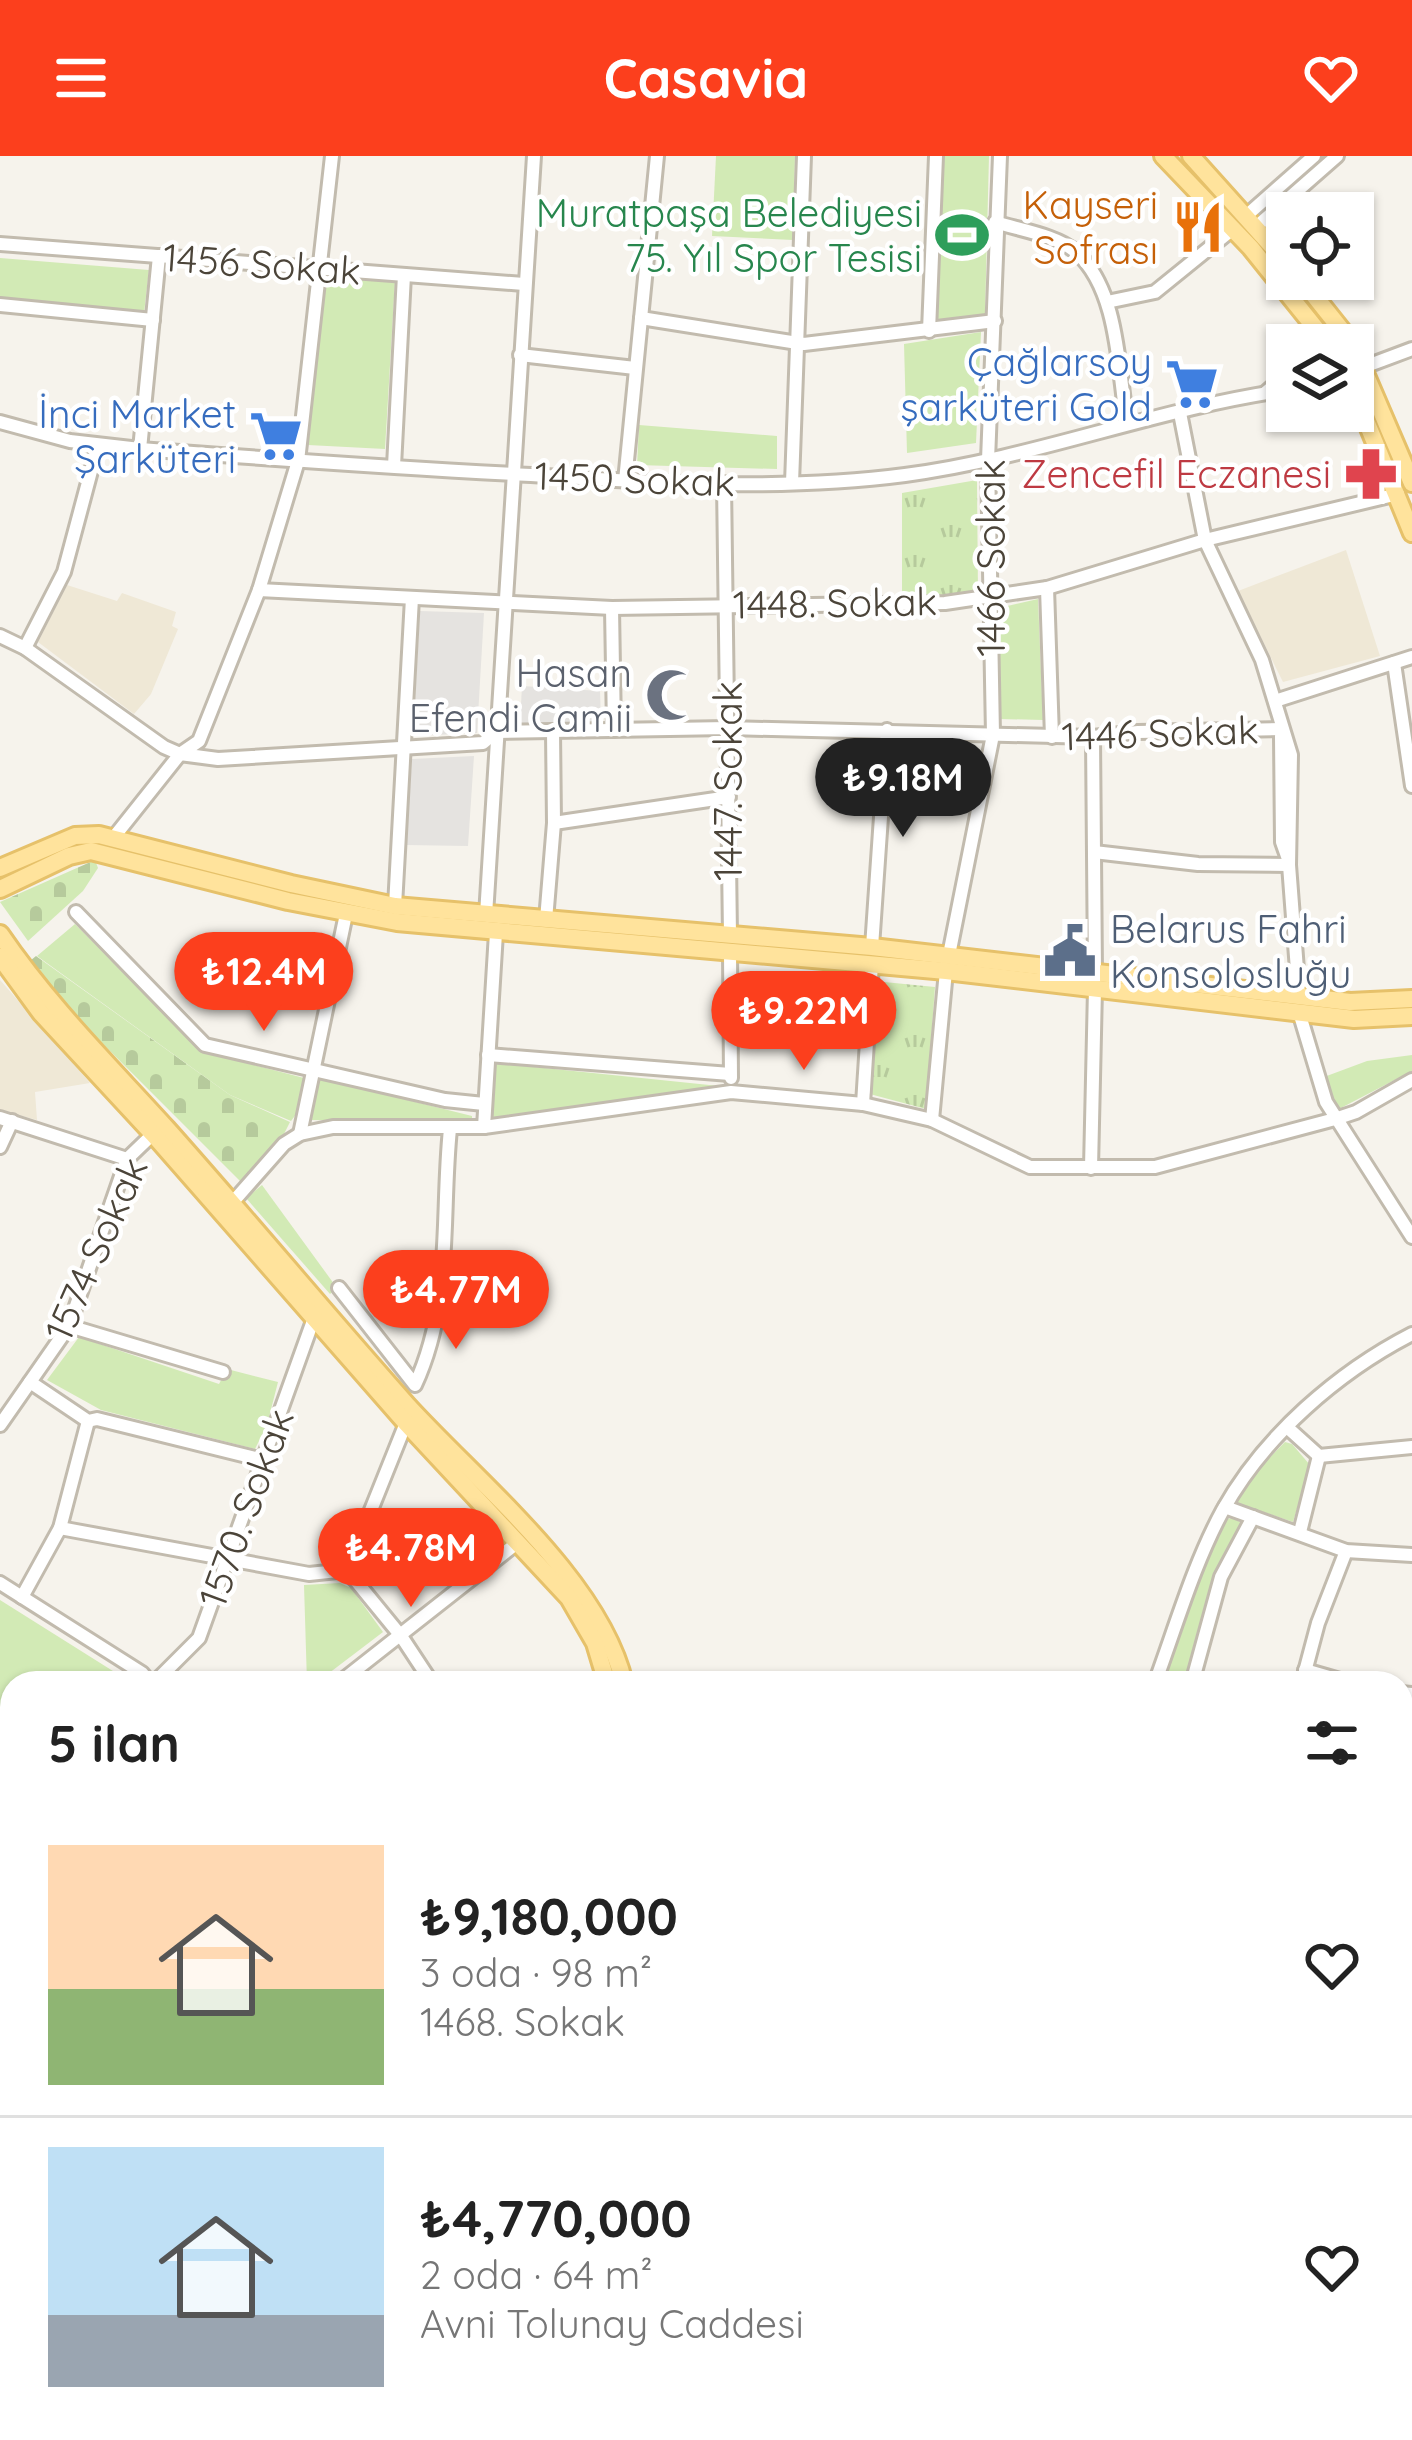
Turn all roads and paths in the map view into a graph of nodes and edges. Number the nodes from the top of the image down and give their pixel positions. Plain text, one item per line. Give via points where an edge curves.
1 (332, 156) edge
2 (533, 156) edge
3 (658, 156) edge
4 (804, 156) edge
5 (935, 156) edge
6 (1000, 156) edge
7 (1163, 156) edge
8 (1191, 156) edge
9 (1314, 156) edge
10 (1337, 156) edge
11 (995, 222) junction
12 (1245, 224) junction
13 (0, 244) edge
14 (1266, 244) edge
15 (160, 256) junction
16 (319, 268) junction
17 (404, 275) junction
18 (524, 284) junction
19 (1319, 300) edge
20 (1107, 302) junction
21 (0, 305) edge
22 (641, 318) junction
23 (153, 320) junction
24 (995, 321) junction
25 (1313, 324) edge
26 (1340, 324) edge
27 (929, 331) junction
28 (795, 343) junction
29 (1412, 349) edge
30 (520, 355) junction
31 (1374, 364) edge
32 (635, 368) junction
33 (1264, 393) edge
34 (1374, 398) edge
35 (1180, 412) junction
36 (0, 422) edge
37 (1127, 424) junction
38 (1374, 429) edge
39 (98, 445) junction
40 (140, 449) junction
41 (988, 460) junction
42 (298, 461) junction
43 (394, 466) junction
44 (511, 474) junction
45 (625, 481) junction
46 (724, 483) junction
47 (792, 483) junction
48 (1405, 489) edge
49 (1412, 533) edge
50 (1205, 540) junction
51 (1047, 588) junction
52 (259, 590) junction
53 (991, 597) junction
54 (412, 598) junction
55 (503, 604) junction
56 (727, 605) junction
57 (612, 608) junction
58 (0, 636) edge
59 (25, 648) junction
60 (1412, 657) edge
61 (1394, 663) junction
62 (1275, 701) junction
63 (728, 728) junction
64 (1282, 729) junction
65 (614, 730) junction
66 (887, 730) junction
67 (553, 731) junction
68 (496, 732) junction
69 (992, 735) junction
70 (1052, 737) junction
71 (1094, 737) junction
72 (404, 746) junction
73 (180, 754) junction
74 (1412, 786) edge
75 (729, 797) junction
76 (554, 823) junction
77 (114, 837) junction
78 (1094, 852) junction
79 (1289, 865) junction
80 (0, 868) edge
81 (0, 889) edge
82 (395, 906) junction
83 (76, 912) dead end
84 (346, 914) junction
85 (486, 915) junction
86 (546, 920) junction
87 (496, 933) junction
88 (0, 934) edge
89 (730, 944) junction
90 (872, 956) junction
91 (0, 957) edge
92 (947, 963) junction
93 (1095, 981) junction
94 (1412, 999) edge
95 (1299, 1004) junction
96 (1412, 1016) edge
97 (488, 1054) junction
98 (313, 1071) junction
99 (730, 1074) junction
100 (1412, 1080) edge
101 (731, 1092) junction
102 (484, 1104) junction
103 (863, 1104) junction
104 (1336, 1119) junction
105 (6, 1120) edge
106 (932, 1120) junction
107 (484, 1127) junction
108 (450, 1129) junction
109 (153, 1134) junction
110 (300, 1134) junction
111 (0, 1147) edge
112 (128, 1159) junction
113 (1091, 1168) junction
114 (232, 1203) junction
115 (1412, 1238) edge
116 (339, 1288) dead end
117 (314, 1318) junction
118 (69, 1326) junction
119 (1412, 1334) edge
120 (223, 1372) dead end
121 (30, 1382) junction
122 (88, 1421) junction
123 (406, 1424) junction
124 (0, 1425) edge
125 (1288, 1428) junction
126 (1412, 1447) edge
127 (1319, 1456) junction
128 (262, 1460) junction
129 (1225, 1507) junction
130 (1253, 1517) junction
131 (60, 1528) junction
132 (1300, 1532) junction
133 (517, 1544) junction
134 (1346, 1551) junction
135 (1412, 1555) edge
136 (231, 1557) junction
137 (347, 1570) junction
138 (0, 1583) edge
139 (22, 1597) junction
140 (401, 1636) junction
141 (139, 1671) edge
142 (165, 1671) edge
143 (356, 1671) edge
144 (424, 1671) edge
145 (604, 1671) edge
146 (620, 1671) edge
147 (1160, 1671) edge
148 (1195, 1671) edge
149 (1306, 1671) edge

1 - 16 street
2 - 18 street
3 - 22 street
4 - 28 street
5 - 27 street
6 - 11 street, 1466 Sokak
7 - 12 main road
8 - 12 main road
9 - 12 street
10 - 12 street
11 - 20 street via 1074,250
11 - 24 street, 1466 Sokak
12 - 14 main road
12 - 20 street via 1155,292
12 - 25 main road
13 - 15 street, 1456 Sokak
15 - 16 street, 1456 Sokak
15 - 23 street
16 - 17 street, 1456 Sokak
16 - 42 street
17 - 18 street, 1456 Sokak
17 - 43 street
18 - 30 street
19 - 26 main road
20 - 37 street
21 - 23 street
22 - 28 street
22 - 32 street
23 - 40 street
24 - 27 street
24 - 41 street, 1466 Sokak
27 - 28 street
28 - 47 street
29 - 31 street
30 - 32 street
30 - 44 street
32 - 45 street
33 - 35 street, 1450 Sokak
34 - 48 main road
35 - 37 street, 1450 Sokak
35 - 50 street
36 - 39 street, 1450 Sokak
37 - 41 street, 1450 Sokak
38 - 48 main road
39 - 40 street, 1450 Sokak
39 - 59 street via 64,572
40 - 42 street, 1450 Sokak
41 - 47 street, 1450 Sokak
41 - 53 street, 1466 Sokak
42 - 43 street, 1450 Sokak
42 - 52 street
43 - 44 street, 1450 Sokak
44 - 45 street, 1450 Sokak
44 - 55 street
45 - 46 street, 1450 Sokak
46 - 47 street, 1450 Sokak
46 - 56 street, 1447. Sokak
48 - 49 main road
48 - 50 street, 1448. Sokak
50 - 51 street, 1448. Sokak
50 - 62 street
51 - 53 street, 1448. Sokak
51 - 70 street
52 - 54 street, 1448. Sokak
52 - 73 street via 200,741
53 - 56 street, 1448. Sokak
53 - 69 street, 1466 Sokak
54 - 55 street, 1448. Sokak
54 - 72 street
55 - 57 street, 1448. Sokak
55 - 68 street
56 - 57 street, 1448. Sokak
56 - 63 street, 1447. Sokak
57 - 65 street
58 - 59 street
59 - 73 street
60 - 61 street
61 - 62 street
61 - 74 street
62 - 64 street
63 - 65 street, 1446 Sokak
63 - 66 street, 1446 Sokak
63 - 75 street, 1447. Sokak
64 - 71 street, 1446 Sokak
64 - 79 street
65 - 67 street, 1446 Sokak
66 - 69 street, 1446 Sokak
66 - 90 street
67 - 68 street, 1446 Sokak
67 - 76 street
68 - 72 street, 1446 Sokak via 484,743
68 - 85 street
69 - 70 street, 1446 Sokak
69 - 92 street, 1466 Sokak
70 - 71 street, 1446 Sokak
71 - 78 street
72 - 73 street, 1446 Sokak via 246,758
72 - 82 street
73 - 77 street
75 - 76 street
75 - 89 street, 1447. Sokak
76 - 86 street
77 - 80 main road via 75,836
77 - 82 main road
78 - 79 street
78 - 93 street
79 - 95 street
81 - 84 main road via 91,851
82 - 85 main road
83 - 98 street via 197,1040
84 - 87 main road
84 - 98 street
85 - 86 main road
86 - 89 main road
87 - 89 main road
87 - 97 street
88 - 114 main road via 52,1006
89 - 90 main road
89 - 99 street, 1447. Sokak
90 - 92 main road
90 - 103 street
91 - 109 main road
92 - 93 main road
92 - 106 street, 1466 Sokak
93 - 95 main road
93 - 113 street
94 - 95 main road
95 - 96 main road via 1354,1019
95 - 104 street
97 - 99 street
97 - 102 street
98 - 102 street
98 - 110 street
99 - 101 street, 1447. Sokak
100 - 104 street
101 - 103 street
101 - 107 street
102 - 107 street
103 - 106 street
104 - 113 street via 1155,1167
104 - 115 street
105 - 111 street
105 - 112 street
106 - 113 street via 1021,1164
107 - 108 street
108 - 110 street
108 - 116 street via 440,1310 415,1385
109 - 112 street, 1574 Sokak
109 - 117 main road
110 - 114 street
112 - 118 street, 1574 Sokak
114 - 146 main road via 581,1590
117 - 123 main road
117 - 128 street, 1570. Sokak
118 - 120 street
118 - 121 street, 1574 Sokak
119 - 125 street via 1348,1372
121 - 122 street
121 - 124 street, 1574 Sokak
122 - 128 street
122 - 131 street
123 - 133 main road
123 - 137 street
125 - 127 street
125 - 129 street
126 - 127 street
127 - 132 street
128 - 136 street, 1570. Sokak
129 - 130 street
129 - 147 street
130 - 132 street
130 - 148 street via 1220,1577
131 - 136 street
131 - 139 street
132 - 134 street
133 - 140 street
133 - 145 main road via 569,1598
134 - 135 street
134 - 149 street
136 - 137 street via 309,1574
136 - 142 street, 1570. Sokak via 199,1638
137 - 140 street
138 - 139 street
139 - 141 street
140 - 143 street
140 - 144 street

